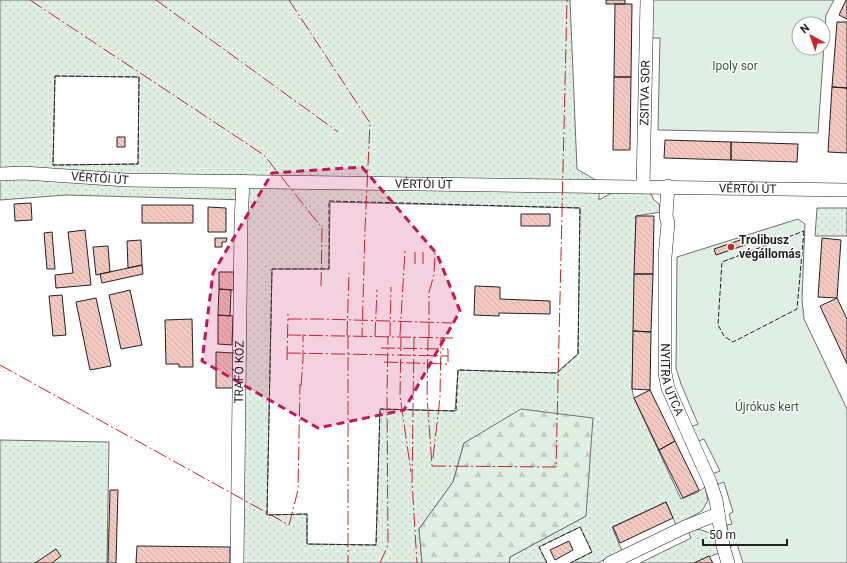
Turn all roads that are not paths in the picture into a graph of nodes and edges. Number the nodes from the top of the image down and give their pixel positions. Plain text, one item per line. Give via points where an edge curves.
1 (647, 0) edge
2 (0, 174) edge
3 (242, 181) junction
4 (643, 186) junction
5 (668, 186) junction
6 (847, 190) edge
7 (718, 514) junction
8 (237, 563) edge
9 (610, 563) edge
10 (728, 563) edge

1 - 4 street, ZSITVA SOR
2 - 3 street, VÉRTÓI ÚT via 24,173 126,180
3 - 4 street, VÉRTÓI ÚT
3 - 8 street, TRAFÓ KÖZ
4 - 5 street, VÉRTÓI ÚT
5 - 6 street, VÉRTÓI ÚT
5 - 7 street, NYITRA UTCA via 665,373 668,388 710,482
7 - 9 street
7 - 10 street, NYITRA UTCA

